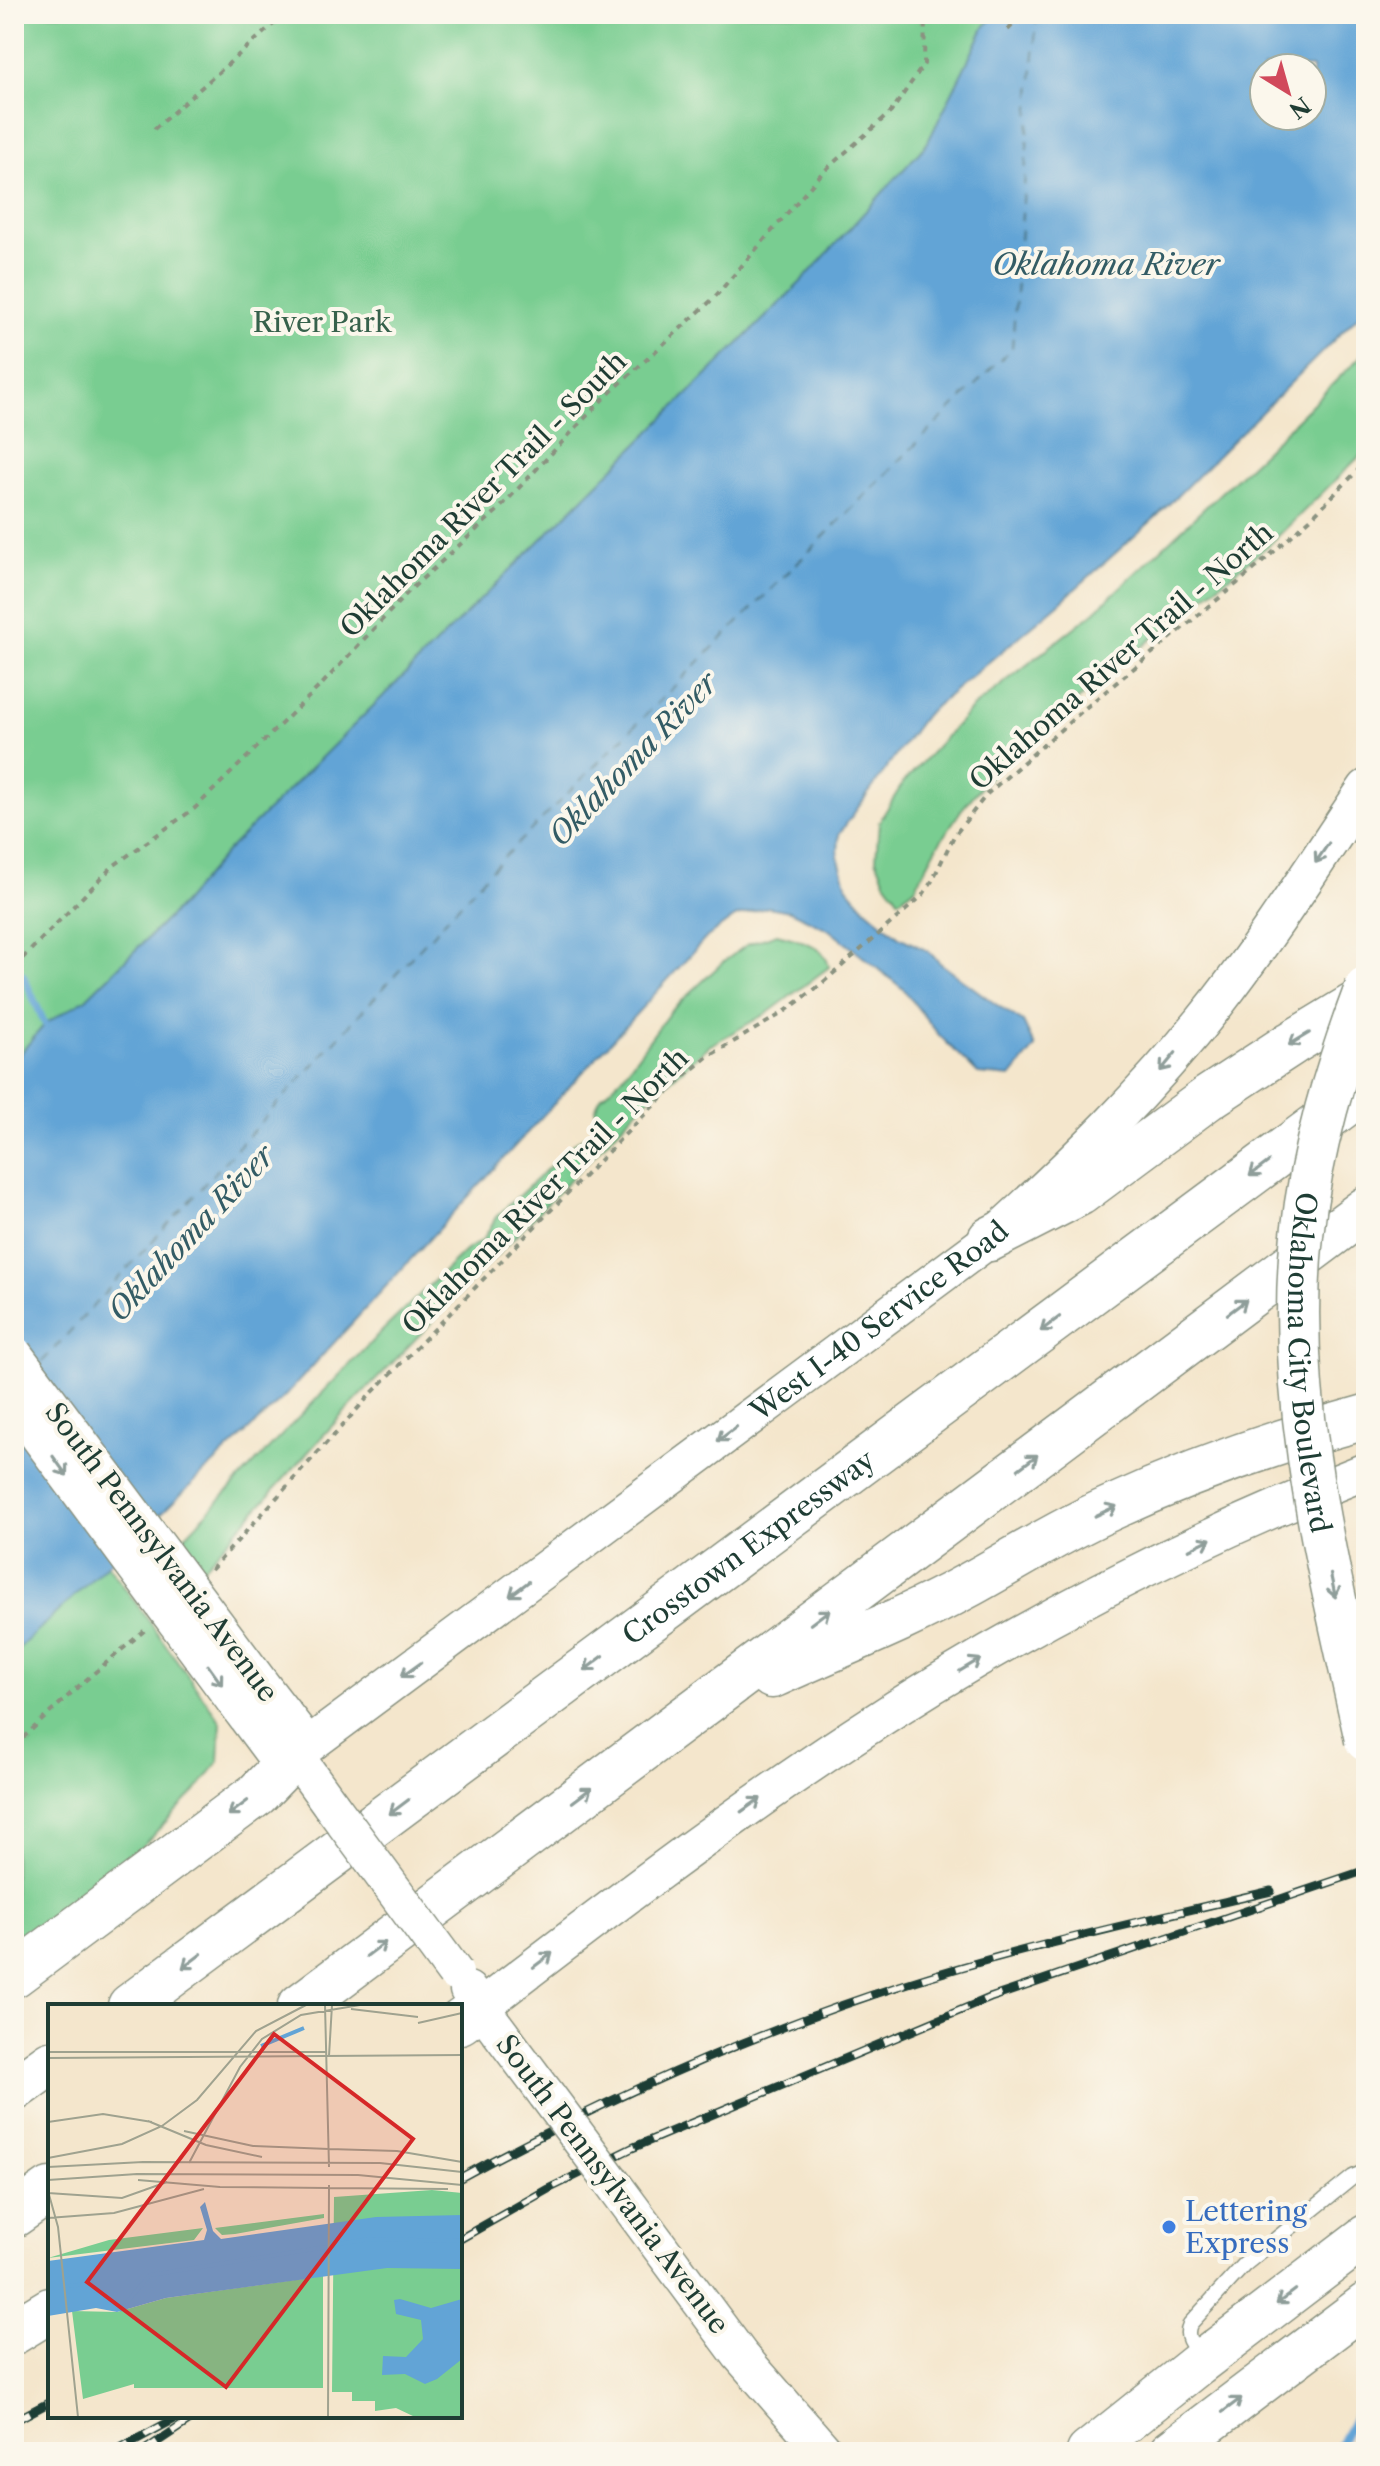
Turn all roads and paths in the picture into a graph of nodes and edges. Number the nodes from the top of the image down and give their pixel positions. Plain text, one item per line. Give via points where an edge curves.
1 (285, 14) edge
2 (925, 14) edge
3 (1023, 14) edge
4 (1008, 30) dead end
5 (154, 129) dead end
6 (1366, 462) edge
7 (1366, 788) edge
8 (14, 967) edge
9 (1366, 988) edge
10 (1366, 998) edge
11 (1366, 1089) edge
12 (1366, 1209) edge
13 (990, 1239) junction
14 (14, 1354) edge
15 (14, 1403) edge
16 (1366, 1417) edge
17 (1366, 1471) edge
18 (210, 1571) dead end
19 (153, 1624) dead end
20 (253, 1700) junction
21 (690, 1714) junction
22 (1366, 1740) edge
23 (14, 1746) edge
24 (295, 1755) junction
25 (14, 1975) edge
26 (133, 2004) edge
27 (303, 2004) edge
28 (470, 2015) edge
29 (48, 2064) edge
30 (14, 2089) edge
31 (1366, 2171) edge
32 (48, 2191) edge
33 (14, 2215) edge
34 (1360, 2253) edge
35 (1366, 2304) edge
36 (48, 2311) edge
37 (14, 2332) edge
38 (1204, 2359) junction
39 (825, 2452) edge
40 (1088, 2452) edge
41 (1170, 2452) edge

1 - 5 path
2 - 8 path, Oklahoma River Trail - South via 924,64 891,112 822,173 714,298 602,400 497,511 410,590 195,808 113,866
3 - 4 path
6 - 18 path, Oklahoma River Trail - North via 1257,567 987,794 915,901 830,978 783,1013 707,1057 646,1113 370,1395
7 -> 13 main road, West I-40 Service Road via 1218,1002 1165,1066 1061,1175
9 -> 22 main road, Oklahoma City Boulevard, bridge via 1321,1124 1299,1281 1299,1350 1311,1473
10 -> 13 highway via 1208,1098 1080,1193
11 -> 26 highway, Crosstown Expressway
21 -> 12 highway
13 -> 24 main road, West I-40 Service Road
14 - 20 main road, South Pennsylvania Avenue, bridge
15 -> 20 main road, South Pennsylvania Avenue, bridge
21 -> 16 highway via 964,1588 1107,1510 1193,1472
28 -> 17 main road via 747,1807 867,1727 1107,1588 1289,1501
19 - 23 path
20 - 24 main road, South Pennsylvania Avenue via 273,1753
27 -> 21 highway
24 -> 25 highway via 257,1794
24 - 28 main road, South Pennsylvania Avenue, bridge via 455,1973
28 - 39 main road, South Pennsylvania Avenue, bridge via 546,2094 740,2355
29 - 30 highway
31 - 38 lane via 1244,2265 1190,2324 1189,2341
32 - 33 highway
34 -> 38 main road
41 -> 35 main road
36 - 37 highway
38 - 40 main road

